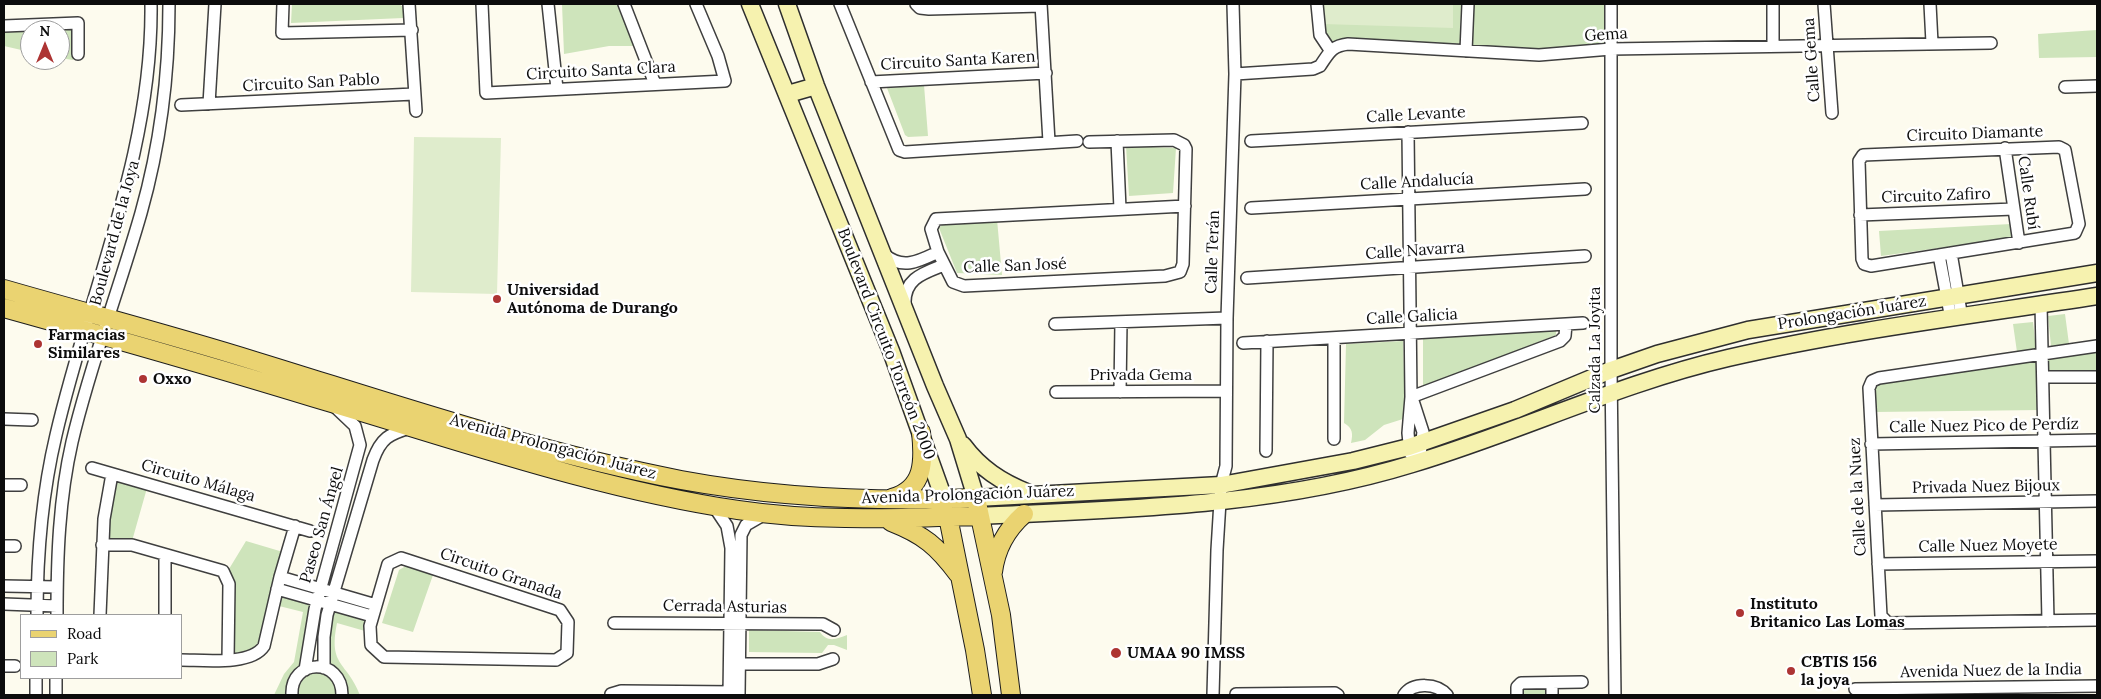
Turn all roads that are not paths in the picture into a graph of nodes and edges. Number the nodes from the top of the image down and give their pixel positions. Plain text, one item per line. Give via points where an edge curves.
1 (151, 4) edge
2 (169, 4) edge
3 (215, 4) edge
4 (283, 4) edge
5 (409, 4) edge
6 (482, 4) edge
7 (548, 4) edge
8 (624, 4) edge
9 (696, 4) edge
10 (750, 4) edge
11 (787, 4) edge
12 (840, 4) edge
13 (916, 4) edge
14 (1233, 4) edge
15 (1317, 4) edge
16 (1468, 4) edge
17 (1611, 4) edge
18 (1773, 4) edge
19 (1824, 4) edge
20 (1930, 4) edge
21 (1041, 5) edge
22 (4, 26) edge
23 (412, 30) junction
24 (1991, 42) dead end
25 (1932, 44) junction
26 (1827, 45) junction
27 (1773, 46) junction
28 (1611, 49) junction
29 (1330, 50) junction
30 (1466, 51) junction
31 (78, 54) dead end
32 (1046, 73) junction
33 (1235, 74) junction
34 (871, 82) junction
35 (655, 84) junction
36 (816, 86) junction
37 (2097, 86) edge
38 (2065, 87) dead end
39 (557, 89) junction
40 (414, 94) junction
41 (788, 94) junction
42 (209, 104) junction
43 (181, 105) dead end
44 (416, 111) dead end
45 (1832, 113) dead end
46 (1582, 122) dead end
47 (1408, 132) junction
48 (1117, 141) junction
49 (1251, 141) dead end
50 (1049, 142) junction
51 (2005, 148) junction
52 (1586, 188) dead end
53 (1408, 199) junction
54 (1185, 206) junction
55 (1251, 208) dead end
56 (1120, 209) junction
57 (2014, 209) junction
58 (1860, 216) junction
59 (2018, 243) junction
60 (938, 252) junction
61 (1951, 253) junction
62 (885, 255) junction
63 (1939, 255) junction
64 (1585, 256) dead end
65 (944, 265) junction
66 (1410, 267) junction
67 (2097, 273) edge
68 (1247, 278) dead end
69 (4, 289) edge
70 (2097, 296) edge
71 (1952, 297) junction
72 (904, 305) junction
73 (2041, 305) junction
74 (4, 308) edge
75 (89, 313) junction
76 (1228, 318) junction
77 (1956, 318) junction
78 (108, 319) junction
79 (1121, 322) junction
80 (1583, 323) dead end
81 (1056, 324) dead end
82 (1566, 324) junction
83 (83, 331) junction
84 (1411, 334) junction
85 (103, 337) junction
86 (1334, 338) junction
87 (1267, 342) junction
88 (1243, 343) dead end
89 (2097, 346) edge
90 (2042, 355) junction
91 (1611, 370) junction
92 (2043, 377) junction
93 (2097, 377) edge
94 (1226, 391) junction
95 (1056, 392) dead end
96 (1120, 392) junction
97 (1612, 393) junction
98 (1411, 397) junction
99 (328, 402) junction
100 (4, 419) edge
101 (32, 420) dead end
102 (410, 428) junction
103 (921, 432) junction
104 (504, 435) junction
105 (958, 439) junction
106 (1334, 439) dead end
107 (2097, 440) edge
108 (2044, 441) junction
109 (1871, 444) junction
110 (1416, 445) junction
111 (1266, 451) dead end
112 (498, 453) junction
113 (1416, 463) junction
114 (92, 468) dead end
115 (112, 474) junction
116 (4, 485) edge
117 (21, 485) dead end
118 (1221, 493) junction
119 (1033, 494) junction
120 (976, 498) junction
121 (944, 499) junction
122 (885, 500) junction
123 (2097, 501) edge
124 (2045, 502) junction
125 (713, 505) junction
126 (1875, 505) junction
127 (768, 513) junction
128 (1024, 514) junction
129 (979, 516) junction
130 (949, 517) junction
131 (884, 519) junction
132 (295, 526) junction
133 (310, 531) dead end
134 (102, 545) junction
135 (165, 555) junction
136 (2046, 561) junction
137 (2097, 561) edge
138 (1878, 564) junction
139 (280, 577) junction
140 (992, 577) junction
141 (960, 578) junction
142 (4, 586) edge
143 (38, 587) junction
144 (57, 587) junction
145 (277, 589) junction
146 (320, 589) junction
147 (333, 592) junction
148 (317, 601) junction
149 (4, 604) edge
150 (329, 604) junction
151 (37, 610) edge
152 (57, 610) edge
153 (374, 610) junction
154 (100, 614) edge
155 (164, 614) edge
156 (2097, 620) edge
157 (2048, 621) junction
158 (614, 623) dead end
159 (735, 623) junction
160 (834, 630) dead end
161 (833, 659) dead end
162 (182, 660) edge
163 (228, 660) junction
164 (735, 664) junction
165 (324, 668) junction
166 (305, 670) junction
167 (36, 679) edge
168 (56, 679) edge
169 (1582, 682) dead end
170 (1552, 683) junction
171 (2097, 686) edge
172 (1854, 689) dead end
173 (1518, 690) edge
174 (2084, 691) edge
175 (1879, 692) edge
176 (611, 694) dead end
177 (734, 694) edge
178 (1236, 694) dead end
179 (1302, 694) edge
180 (36, 695) edge
181 (56, 695) edge
182 (292, 695) edge
183 (342, 695) edge
184 (982, 695) edge
185 (1011, 695) edge
186 (1213, 695) edge
187 (1338, 695) edge
188 (1404, 695) edge
189 (1446, 695) edge
190 (1552, 695) edge
191 (1615, 695) edge

1 - 75 street, Boulevard de la Joya via 138,132 115,230
2 - 78 street, Boulevard de la Joya via 165,82 154,153 141,212
3 - 42 street
4 - 23 street via 282,33
5 - 23 street
6 - 39 street, Circuito Santa Clara via 486,93
7 - 39 street
8 - 35 street
9 - 35 street, Circuito Santa Clara via 725,81
10 - 41 street, Boulevard Circuito Torreón 2000
11 - 36 street, Boulevard Circuito Torreón 2000
12 - 34 street
13 - 21 street via 929,9
14 - 33 street, Calle Terán
15 - 29 street via 1320,35
16 - 30 street
17 - 28 street, Calzada La Joyita
18 - 27 street
19 - 26 street, Calle Gema
20 - 25 street
21 - 32 street
22 - 31 street via 78,23
23 - 40 street
24 - 25 street, Gema
25 - 26 street, Gema
26 - 27 street, Gema
26 - 45 street, Calle Gema
27 - 28 street, Gema
28 - 30 street, Gema via 1539,55
28 - 91 street, Calzada La Joyita
29 - 30 street, Gema via 1337,45 1348,44
29 - 33 street via 1322,64 1313,69
32 - 34 street, Circuito Santa Karen
32 - 50 street
33 - 76 street, Calle Terán
34 - 50 street via 899,150
35 - 39 street, Circuito Santa Clara
36 - 41 street
36 - 62 street, Boulevard Circuito Torreón 2000
37 - 38 street
40 - 42 street, Circuito San Pablo
40 - 44 street
41 - 103 street, Boulevard Circuito Torreón 2000
42 - 43 street, Circuito San Pablo
46 - 47 street, Calle Levante
47 - 49 street, Calle Levante
47 - 53 street
48 - 50 street
48 - 54 street, Calle San José via 1182,142 1186,149
48 - 56 street
51 - 57 street, Calle Rubí
51 - 58 street, Circuito Diamante via 1863,155 1858,161
51 - 59 street, Circuito Diamante via 2059,147 2065,150 2079,224 2077,231 2071,234
52 - 53 street, Calle Andalucía
53 - 55 street, Calle Andalucía
53 - 66 street
54 - 56 street, Calle San José
54 - 65 street, Calle San José via 1183,264 1180,272 1175,274 964,286 953,282
56 - 60 street, Calle San José via 936,219 931,230
57 - 58 street, Circuito Zafiro
57 - 59 street, Calle Rubí
58 - 63 street, Circuito Diamante via 1862,259 1867,266
59 - 61 street, Circuito Diamante
60 - 62 street via 910,264 892,261
60 - 65 street, Calle San José
61 - 63 street, Circuito Diamante
61 - 71 street
62 - 72 street, Boulevard Circuito Torreón 2000
63 - 71 street
64 - 66 street, Calle Navarra
65 - 72 street via 915,277 904,295
66 - 68 street, Calle Navarra
66 - 84 street
67 - 71 street, Prolongación Juárez
69 - 75 main road, Avenida Prolongación Juárez
70 - 73 street, Prolongación Juárez
71 - 77 street
71 - 91 street, Prolongación Juárez via 1748,330
72 - 105 street, Boulevard Circuito Torreón 2000
73 - 77 street, Prolongación Juárez
73 - 90 street
74 - 83 main road, Avenida Prolongación Juárez
75 - 78 main road, Avenida Prolongación Juárez
75 - 83 street, Boulevard de la Joya
76 - 79 street
76 - 94 street, Calle Terán
77 - 97 street, Prolongación Juárez via 1730,358
78 - 85 street, Boulevard de la Joya
78 - 104 main road, Avenida Prolongación Juárez
79 - 81 street
79 - 96 street
80 - 82 street, Calle Galicia
82 - 84 street, Calle Galicia
82 - 98 street via 1565,336 1560,341
83 - 85 main road, Avenida Prolongación Juárez
83 - 143 street, Boulevard de la Joya via 47,474 40,527
84 - 86 street, Calle Galicia
84 - 98 street
85 - 99 main road, Avenida Prolongación Juárez
85 - 144 street, Boulevard de la Joya via 67,469
86 - 87 street, Calle Galicia
86 - 106 street
87 - 88 street, Calle Galicia
87 - 111 street
89 - 90 street, Calle de la Nuez
90 - 92 street
90 - 109 street, Calle de la Nuez via 1875,379 1869,388
91 - 97 street, Calzada La Joyita
91 - 110 street, Avenida Prolongación Juárez via 1515,410
92 - 93 street
92 - 108 street
94 - 96 street, Privada Gema
94 - 118 street, Calle Terán via 1226,466
95 - 96 street, Privada Gema
97 - 113 street, Avenida Prolongación Juárez via 1489,440
97 - 191 street, Calzada La Joyita
98 - 110 street via 1422,425
99 - 102 main road, Avenida Prolongación Juárez
99 - 146 street, Paseo San Ángel via 355,426 360,445
100 - 101 street
102 - 112 main road, Avenida Prolongación Juárez
102 - 147 street, Paseo San Ángel via 394,433 379,445
103 - 121 street, Boulevard Circuito Torreón 2000
103 - 122 main road via 924,458 921,474 906,493
104 - 112 main road
104 - 122 main road, Avenida Prolongación Juárez via 598,462 682,480 827,498
105 - 119 street via 990,474
105 - 120 street, Boulevard Circuito Torreón 2000
107 - 108 street, Calle Nuez Pico de Perdíz
108 - 109 street, Calle Nuez Pico de Perdíz
108 - 124 street
109 - 126 street, Calle de la Nuez
110 - 113 street
110 - 118 street, Avenida Prolongación Juárez
112 - 125 main road, Avenida Prolongación Juárez via 626,487
113 - 118 street, Avenida Prolongación Juárez via 1300,490
114 - 115 street, Circuito Málaga
115 - 132 street, Circuito Málaga
115 - 134 street
116 - 117 street
118 - 119 street, Avenida Prolongación Juárez
118 - 128 street, Avenida Prolongación Juárez
118 - 186 street, Calle Terán
119 - 120 street, Avenida Prolongación Juárez
120 - 121 main road, Avenida Prolongación Juárez
120 - 129 main road, Boulevard Circuito Torreón 2000
121 - 122 main road, Avenida Prolongación Juárez
121 - 130 main road, Boulevard Circuito Torreón 2000
123 - 124 street, Privada Nuez Bijoux
124 - 126 street, Privada Nuez Bijoux
124 - 136 street
125 - 127 main road, Avenida Prolongación Juárez
125 - 159 street via 725,522 729,536
126 - 138 street, Calle de la Nuez
127 - 131 main road, Avenida Prolongación Juárez
127 - 159 street via 751,520 741,535
128 - 129 street, Avenida Prolongación Juárez
128 - 140 main road via 1003,540 995,556
129 - 130 main road, Avenida Prolongación Juárez
129 - 140 main road, Boulevard Circuito Torreón 2000
130 - 131 main road, Avenida Prolongación Juárez
130 - 141 main road, Boulevard Circuito Torreón 2000
131 - 141 main road via 929,541
132 - 133 street, Circuito Málaga
132 - 139 street
134 - 135 street via 132,545
134 - 154 street
135 - 155 street
135 - 163 street via 220,569 226,574 229,584
136 - 137 street, Calle Nuez Moyete
136 - 138 street, Calle Nuez Moyete
136 - 157 street
138 - 157 street, Calle de la Nuez via 1881,616 1888,623
139 - 145 street
139 - 146 street
140 - 185 main road, Boulevard Circuito Torreón 2000 via 1001,615
141 - 184 main road, Boulevard Circuito Torreón 2000
142 - 143 street
143 - 144 street
143 - 151 street, Boulevard de la Joya
144 - 152 street, Boulevard de la Joya
145 - 148 street
145 - 163 street via 260,652 247,658
146 - 147 street
146 - 148 street, Paseo San Ángel
147 - 150 street, Paseo San Ángel
147 - 153 street
148 - 150 street
148 - 166 street, Paseo San Ángel
149 - 151 street
150 - 153 street
150 - 165 street, Paseo San Ángel
151 - 152 street
153 - 153 street, Circuito Granada via 369,635 371,645 384,657 556,660 568,651 568,622 560,610 401,558 388,564
156 - 157 street, Calle de la Nuez
158 - 159 street, Cerrada Asturias
159 - 160 street, Cerrada Asturias via 822,624
159 - 164 street
161 - 164 street via 818,664
162 - 163 street
164 - 177 street
165 - 166 street
165 - 183 street via 338,678
166 - 182 street via 294,682
167 - 180 street
168 - 181 street
169 - 170 street
170 - 173 street via 1523,683
170 - 190 street
171 - 174 street, Avenida Nuez de la India
172 - 175 street, Avenida Nuez de la India
174 - 175 street, Avenida Nuez de la India
176 - 177 street via 621,691
178 - 179 street
179 - 187 street
188 - 189 street via 1407,691 1427,686

